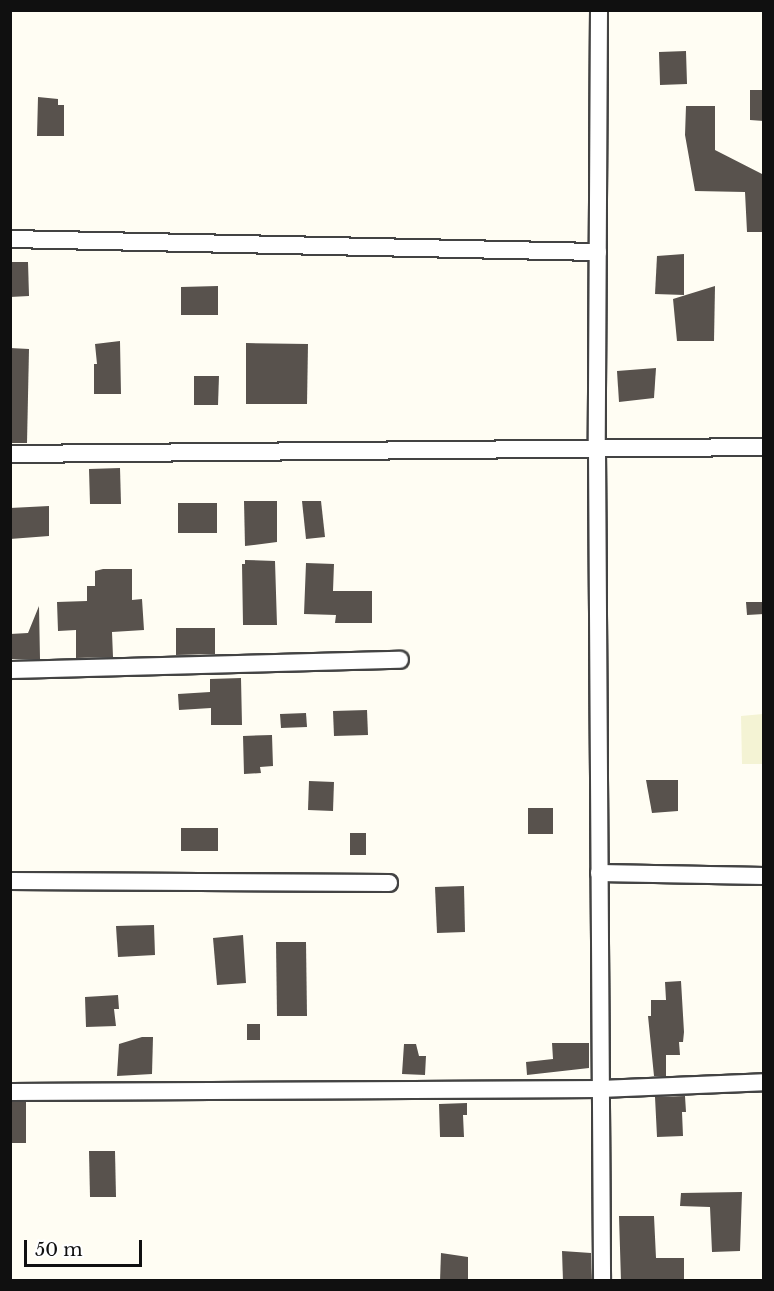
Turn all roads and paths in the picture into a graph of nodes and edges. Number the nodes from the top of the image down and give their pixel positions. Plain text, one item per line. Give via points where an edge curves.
1 (599, 10) edge
2 (10, 240) edge
3 (598, 252) junction
4 (764, 447) edge
5 (597, 450) junction
6 (10, 454) edge
7 (400, 660) dead end
8 (10, 670) edge
9 (599, 873) junction
10 (764, 876) edge
11 (10, 881) edge
12 (389, 883) dead end
13 (764, 1082) edge
14 (600, 1089) junction
15 (10, 1092) edge
16 (602, 1281) edge

1 - 3 street
2 - 3 street
3 - 5 street
4 - 5 street
5 - 6 street
5 - 9 street
7 - 8 street
9 - 10 street
9 - 14 street
11 - 12 street
13 - 14 street
14 - 15 street
14 - 16 street

